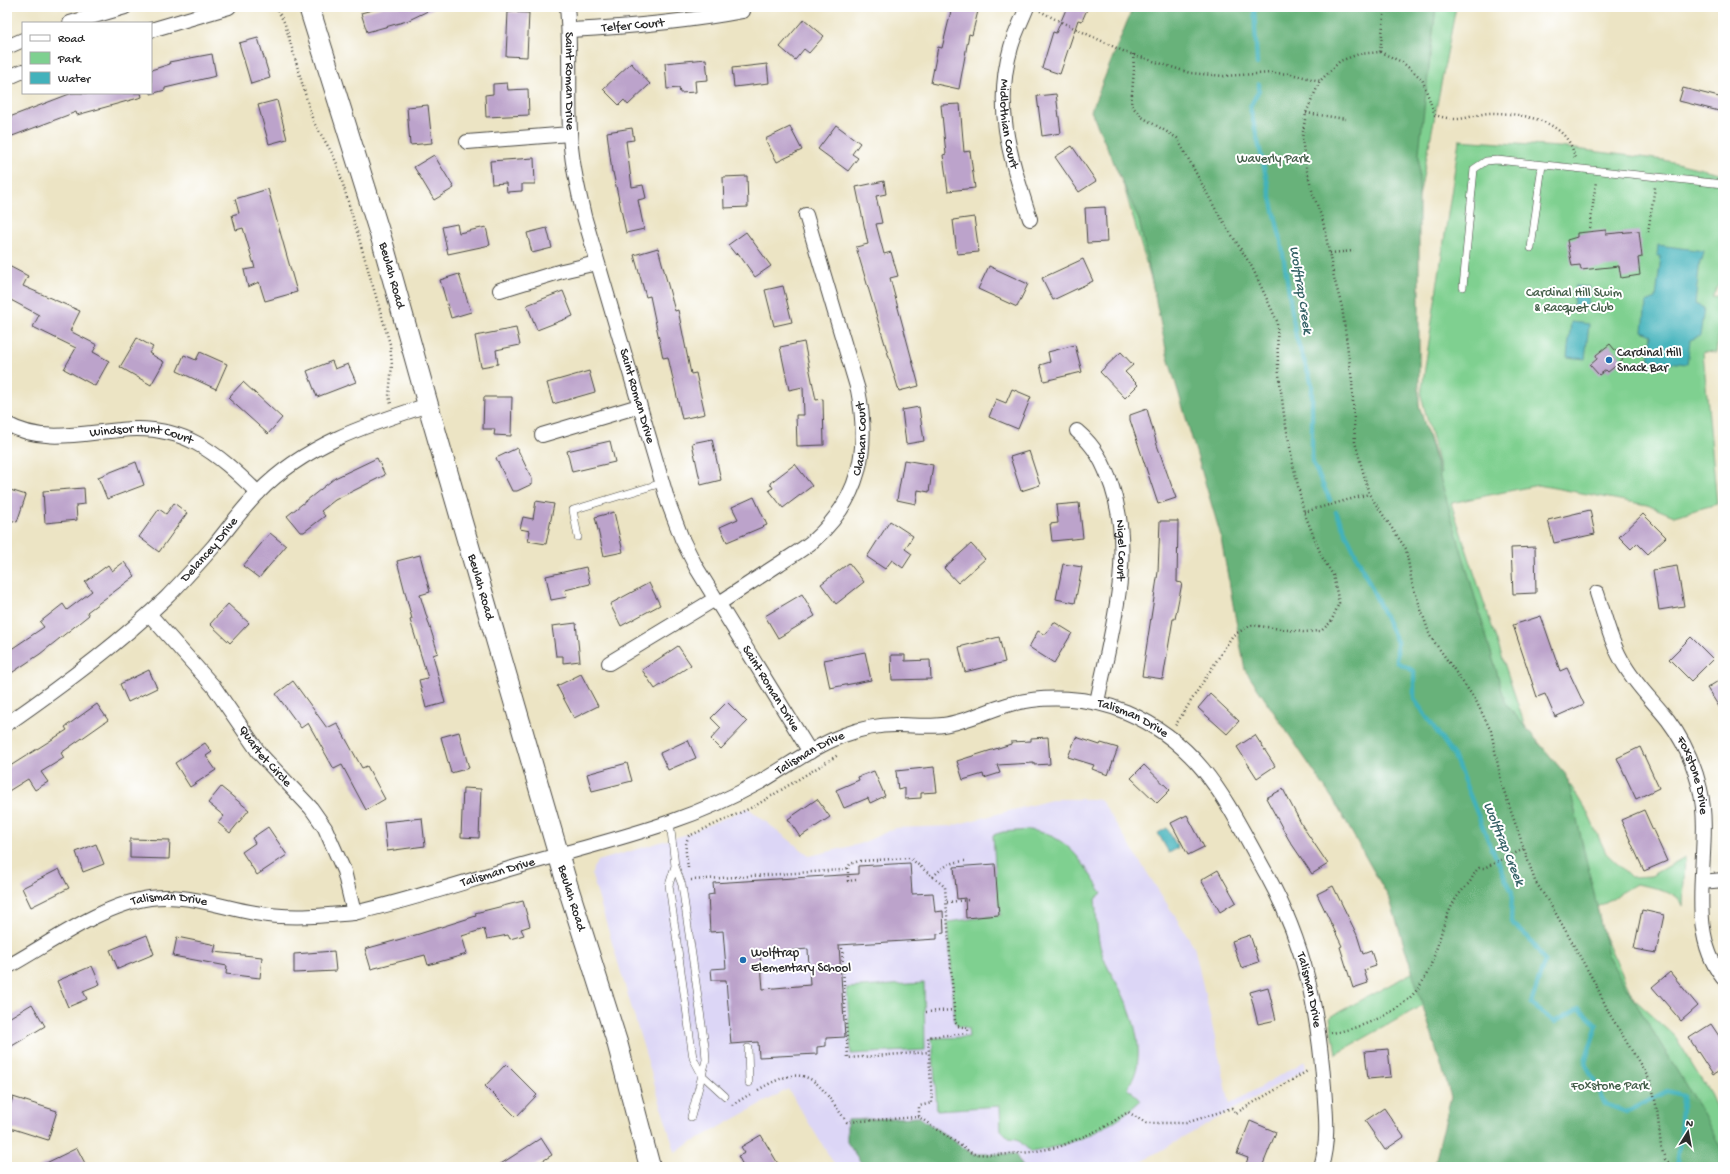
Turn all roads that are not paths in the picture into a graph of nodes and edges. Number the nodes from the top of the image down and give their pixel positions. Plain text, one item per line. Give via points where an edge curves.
1 (124, 7) edge
2 (229, 7) edge
3 (309, 7) edge
4 (567, 7) edge
5 (1027, 7) edge
6 (743, 11) dead end
7 (106, 14) edge
8 (74, 22) edge
9 (152, 30) edge
10 (570, 30) junction
11 (22, 40) edge
12 (7, 47) edge
13 (22, 71) edge
14 (7, 78) edge
15 (570, 134) junction
16 (467, 142) dead end
17 (1542, 164) junction
18 (1723, 184) edge
19 (806, 215) dead end
20 (1030, 218) dead end
21 (1531, 248) dead end
22 (597, 262) junction
23 (1463, 287) dead end
24 (500, 290) dead end
25 (428, 405) junction
26 (639, 406) junction
27 (7, 424) edge
28 (1077, 431) dead end
29 (542, 435) dead end
30 (662, 483) junction
31 (258, 493) junction
32 (578, 537) dead end
33 (1597, 593) dead end
34 (716, 601) junction
35 (149, 614) junction
36 (609, 663) dead end
37 (1097, 702) junction
38 (7, 724) edge
39 (810, 752) junction
40 (670, 822) junction
41 (559, 855) junction
42 (675, 866) junction
43 (1723, 880) edge
44 (1702, 882) junction
45 (354, 913) junction
46 (7, 967) edge
47 (1723, 978) edge
48 (748, 1048) dead end
49 (702, 1075) junction
50 (749, 1083) dead end
51 (725, 1096) road end
52 (691, 1117) dead end
53 (650, 1167) edge
54 (1320, 1167) edge

1 - 7 street
2 - 9 street
3 - 25 main road, Beulah Road via 383,244
4 - 10 street, Saint Roman Drive
5 - 20 street, Midlothian Court via 1011,46 1002,97 1009,153
6 - 10 street, Telfer Court via 684,22
7 - 8 street
10 - 15 street, Saint Roman Drive
11 - 12 street
13 - 14 street
15 - 16 street
15 - 22 street, Saint Roman Drive via 581,202
17 - 18 lane
17 - 21 lane
17 - 23 lane via 1497,160 1486,161 1474,169
19 - 34 street, Clachan Court via 858,390 864,437 861,460 844,504 831,523 814,540
22 - 24 street
22 - 26 street, Saint Roman Drive
25 - 31 street, Delancey Drive via 364,426 329,442 286,469
25 - 41 main road, Beulah Road
26 - 29 street
26 - 30 street, Saint Roman Drive
27 - 31 street, Windsor Hunt Court via 15,429 55,437 121,429 168,432 190,439 210,450 227,462
28 - 37 street, Nigel Court via 1095,449 1105,465 1120,525 1120,583
30 - 32 lane via 574,510
30 - 34 street, Saint Roman Drive via 682,539
31 - 35 street, Delancey Drive via 214,547
33 - 44 street, Foxstone Drive via 1613,642 1624,665 1639,687 1668,720 1693,766 1704,819
34 - 36 street, Clachan Court
34 - 39 street, Saint Roman Drive
35 - 38 street, Delancey Drive via 60,687
35 - 45 street, Quartet Circle via 214,687 260,754 311,808 336,849
37 - 39 street, Talisman Drive via 1048,699 1025,701 945,725 871,727 847,734
37 - 54 street, Talisman Drive via 1148,722 1187,750 1222,795 1274,887 1299,945 1320,1035 1327,1126
39 - 40 street, Talisman Drive via 737,794
40 - 41 street, Talisman Drive
40 - 42 lane
41 - 45 street, Talisman Drive
41 - 53 main road, Beulah Road via 617,1042
42 - 49 lane via 682,885 705,1046 706,1060
42 - 49 lane via 669,885 693,1058
43 - 44 street
44 - 47 street, Foxstone Drive via 1704,937 1710,955
45 - 46 street, Talisman Drive via 286,917 237,910 189,898 150,898 126,903 104,912
48 - 50 lane
49 - 51 lane
49 - 52 lane

